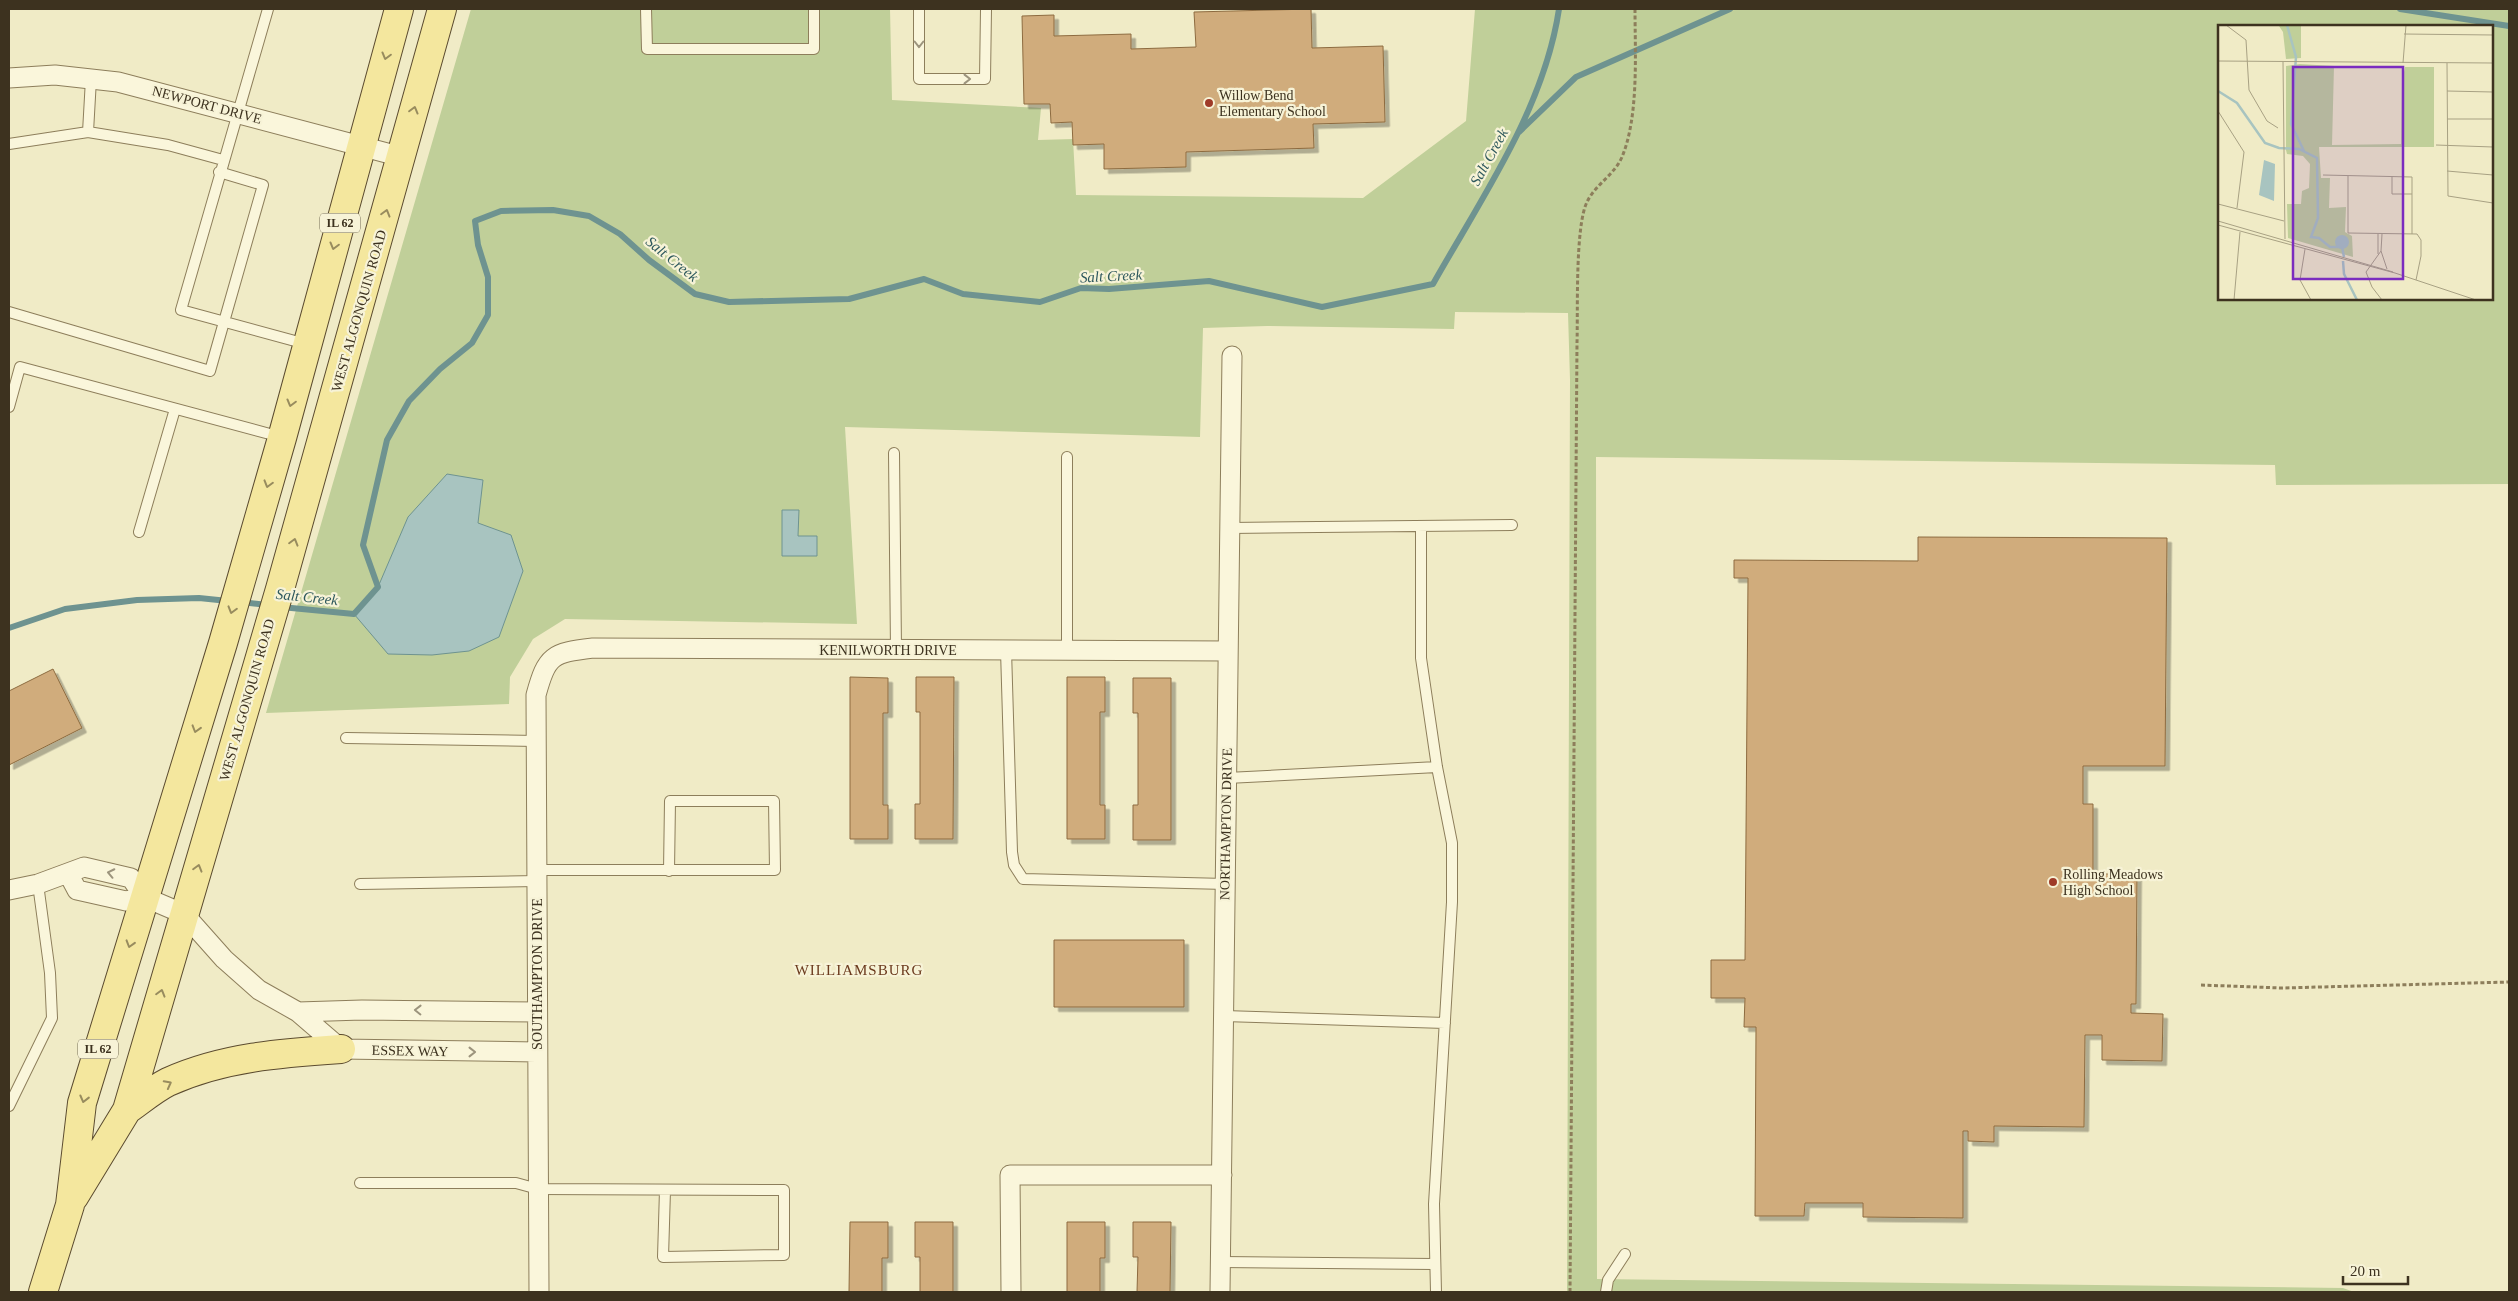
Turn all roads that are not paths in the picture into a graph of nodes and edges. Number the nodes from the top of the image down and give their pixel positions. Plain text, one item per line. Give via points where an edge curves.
1 (268, 9) edge
2 (399, 9) edge
3 (442, 9) edge
4 (646, 9) edge
5 (814, 9) edge
6 (919, 9) edge
7 (986, 9) edge
8 (9, 78) edge
9 (91, 79) junction
10 (239, 113) junction
11 (88, 132) junction
12 (9, 144) edge
13 (361, 146) junction
14 (402, 157) junction
15 (223, 160) junction
16 (220, 172) junction
17 (9, 312) edge
18 (224, 322) junction
19 (307, 344) junction
20 (1232, 356) dead end
21 (9, 407) edge
22 (175, 409) junction
23 (282, 438) junction
24 (894, 453) dead end
25 (1067, 457) dead end
26 (1512, 525) dead end
27 (1421, 526) junction
28 (1230, 528) junction
29 (140, 532) dead end
30 (896, 650) junction
31 (1006, 650) junction
32 (1067, 650) junction
33 (1228, 651) junction
34 (550, 659) joint
35 (346, 738) dead end
36 (536, 741) junction
37 (1437, 767) junction
38 (1227, 778) junction
39 (669, 871) junction
40 (537, 875) junction
41 (38, 884) junction
42 (360, 884) dead end
43 (1226, 884) junction
44 (9, 890) edge
45 (144, 897) junction
46 (184, 914) junction
47 (298, 1012) junction
48 (537, 1012) junction
49 (1224, 1016) junction
50 (1444, 1023) junction
51 (341, 1049) junction
52 (536, 1052) junction
53 (9, 1106) edge
54 (127, 1110) junction
55 (1222, 1175) junction
56 (360, 1183) dead end
57 (538, 1189) junction
58 (665, 1190) junction
59 (70, 1205) junction
60 (1626, 1254) dead end
61 (1221, 1262) junction
62 (1434, 1264) junction
63 (44, 1292) edge
64 (539, 1292) edge
65 (1011, 1292) edge
66 (1220, 1292) edge
67 (1436, 1292) edge
68 (1606, 1292) edge

1 - 10 lane
2 -> 13 main road, WEST ALGONQUIN ROAD / IL 62
14 -> 3 main road, WEST ALGONQUIN ROAD / IL 62
4 - 5 lane via 647,50 814,49
6 -> 7 lane via 919,79 985,79
8 - 9 street, NEWPORT DRIVE via 55,75
9 - 10 street, NEWPORT DRIVE via 118,82
9 - 11 lane
10 - 13 street, NEWPORT DRIVE
10 - 15 lane
11 - 12 lane
11 - 15 lane via 168,146
13 - 14 street, NEWPORT DRIVE
13 -> 19 main road, WEST ALGONQUIN ROAD / IL 62
46 -> 14 main road, WEST ALGONQUIN ROAD / IL 62
15 - 16 lane
16 - 18 lane via 262,185
16 - 18 lane via 181,310
17 - 18 lane via 210,371
18 - 19 lane
19 -> 23 main road, WEST ALGONQUIN ROAD / IL 62
20 - 28 street, NORTHAMPTON DRIVE
21 - 22 lane via 20,367
22 - 23 lane
22 - 29 lane
23 -> 45 main road, WEST ALGONQUIN ROAD / IL 62 via 223,643
24 - 30 lane
25 - 32 lane
26 - 27 lane
27 - 28 lane
27 - 37 lane via 1421,658
28 - 33 street, NORTHAMPTON DRIVE
30 - 31 street, KENILWORTH DRIVE
30 - 34 street, KENILWORTH DRIVE via 593,648 570,651
31 - 32 street, KENILWORTH DRIVE
31 - 43 lane via 1012,852 1014,865 1023,879
32 - 33 street, KENILWORTH DRIVE
33 - 38 street, NORTHAMPTON DRIVE
34 - 36 street, SOUTHAMPTON DRIVE via 542,672 536,695
35 - 36 lane
36 - 40 street, SOUTHAMPTON DRIVE
37 - 38 lane
37 - 50 lane via 1452,843 1452,902
38 - 43 street, NORTHAMPTON DRIVE
39 - 39 lane via 775,870 774,801 670,801
39 - 40 lane
40 - 42 lane
40 - 48 street, SOUTHAMPTON DRIVE
41 - 44 street
41 - 45 street via 84,867 131,878
41 - 53 lane via 50,973 52,1018
43 - 49 street, NORTHAMPTON DRIVE
45 - 46 street
45 -> 59 main road, WEST ALGONQUIN ROAD / IL 62 via 82,1103
46 - 47 street via 224,959 258,990
54 -> 46 main road, WEST ALGONQUIN ROAD / IL 62
48 -> 47 street
47 - 51 street
48 - 52 street, SOUTHAMPTON DRIVE
49 - 50 lane
49 - 55 street, NORTHAMPTON DRIVE
50 - 62 lane
51 -> 52 street, ESSEX WAY
54 -> 51 main road via 167,1083 217,1064 281,1053
52 - 57 street, SOUTHAMPTON DRIVE
54 - 59 main road, WEST ALGONQUIN ROAD / IL 62
55 - 61 street, NORTHAMPTON DRIVE
55 - 65 street via 1010,1175
56 - 57 lane via 516,1183
57 - 58 lane
57 - 64 street, SOUTHAMPTON DRIVE
58 - 58 lane via 784,1190 784,1255 663,1256
59 - 63 main road, WEST ALGONQUIN ROAD / IL 62
60 - 68 lane via 1608,1280
61 - 62 lane
61 - 66 street, NORTHAMPTON DRIVE
62 - 67 lane

